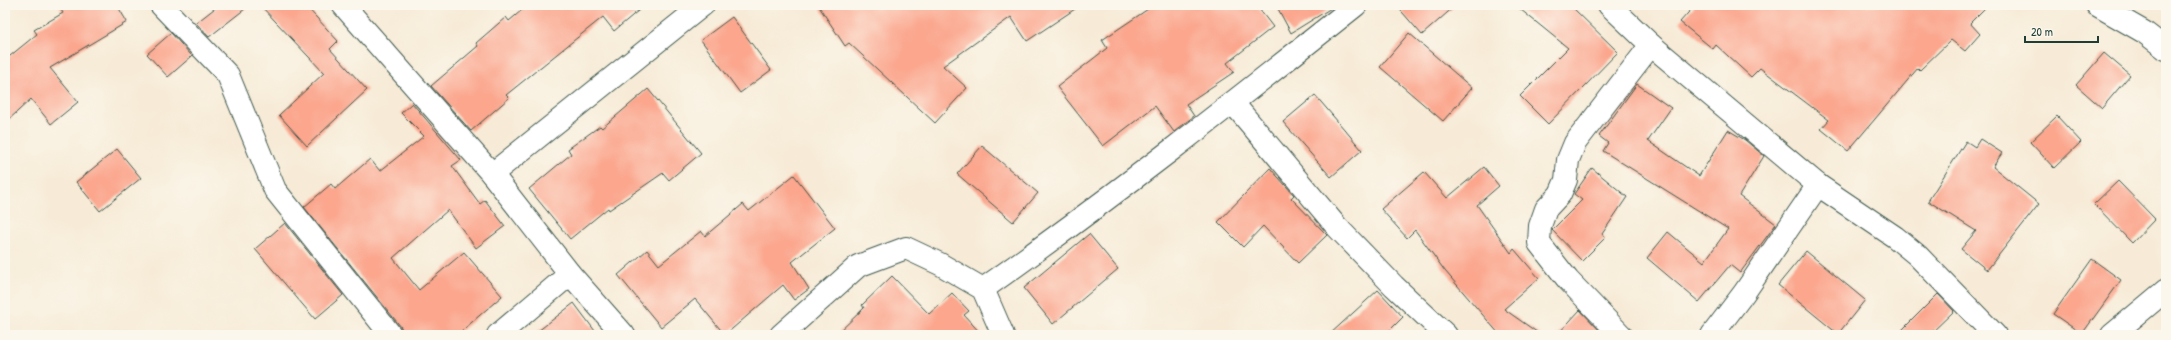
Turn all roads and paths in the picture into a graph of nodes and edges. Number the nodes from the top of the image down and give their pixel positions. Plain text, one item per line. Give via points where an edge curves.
1 (161, 5) edge
2 (343, 5) edge
3 (703, 5) edge
4 (1356, 5) edge
5 (1609, 5) edge
6 (2097, 5) edge
7 (1651, 45) junction
8 (2166, 49) edge
9 (1233, 103) junction
10 (492, 174) junction
11 (1818, 185) junction
12 (570, 274) junction
13 (983, 290) junction
14 (2166, 290) edge
15 (392, 335) edge
16 (498, 335) edge
17 (624, 335) edge
18 (781, 335) edge
19 (1003, 335) edge
20 (1446, 335) edge
21 (1620, 335) edge
22 (1712, 335) edge
23 (1995, 335) edge
24 (2112, 335) edge

1 - 15 street via 228,75 275,190
2 - 10 street
3 - 10 street
4 - 9 street
5 - 7 street
6 - 8 street via 2144,32
7 - 11 street
7 - 21 street via 1574,143 1568,160 1566,180 1560,194 1546,209 1540,226 1539,243 1573,285
9 - 13 street via 1066,231
9 - 20 street via 1337,227
10 - 12 street
11 - 22 street
11 - 23 street via 1917,255
12 - 16 street
12 - 17 street
13 - 18 street via 940,264 906,248 858,266
13 - 19 street
14 - 24 street

